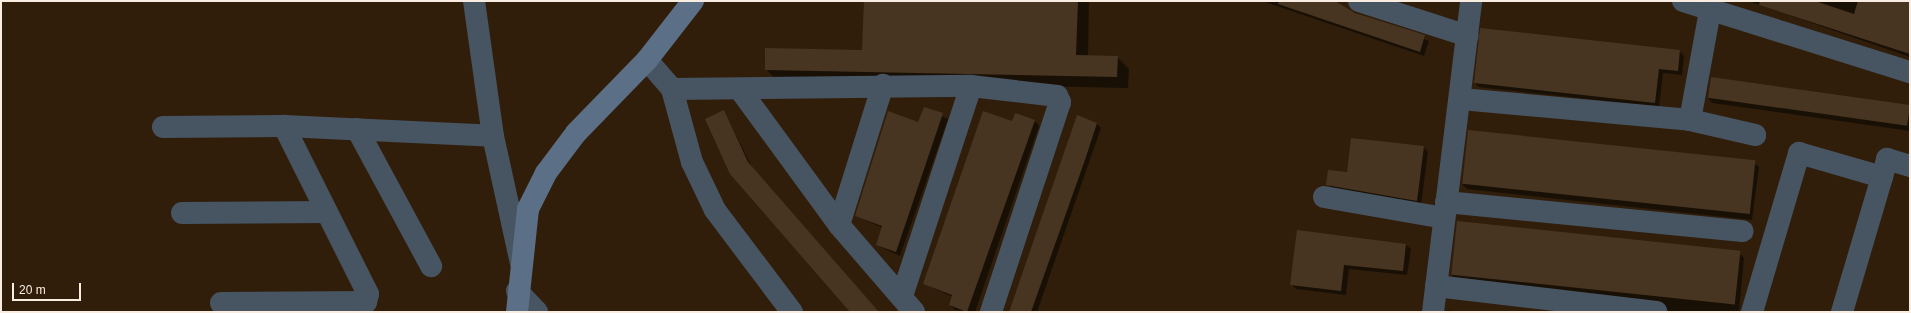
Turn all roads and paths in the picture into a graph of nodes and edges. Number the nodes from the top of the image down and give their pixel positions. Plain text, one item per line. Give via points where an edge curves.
1 (474, 1) edge
2 (693, 1) edge
3 (1359, 1) edge
4 (1471, 1) edge
5 (1683, 1) edge
6 (1710, 10) junction
7 (1468, 36) junction
8 (647, 60) junction
9 (1910, 72) edge
10 (883, 85) junction
11 (970, 86) junction
12 (672, 89) junction
13 (741, 91) junction
14 (1461, 99) junction
15 (1690, 120) junction
16 (284, 126) junction
17 (163, 127) dead end
18 (357, 129) junction
19 (1755, 134) dead end
20 (493, 136) junction
21 (1910, 166) edge
22 (1882, 177) junction
23 (1324, 197) dead end
24 (1445, 210) junction
25 (326, 212) junction
26 (182, 213) dead end
27 (839, 225) junction
28 (1743, 231) dead end
29 (521, 264) junction
30 (431, 266) dead end
31 (1436, 286) junction
32 (517, 291) junction
33 (221, 303) dead end
34 (908, 304) edge
35 (516, 312) edge
36 (537, 312) edge
37 (792, 312) edge
38 (991, 312) edge
39 (1433, 312) edge
40 (1656, 312) edge
41 (1752, 312) edge
42 (1842, 312) edge

1 - 20 street
2 - 8 street
3 - 7 street
4 - 7 street
5 - 6 street
6 - 9 street
6 - 15 street
7 - 14 street
8 - 12 street
8 - 29 street via 576,133 546,173 528,209
10 - 11 street
10 - 13 street via 779,86
10 - 27 street
11 - 34 street
11 - 38 street via 1047,92 1057,96 1060,102
12 - 13 street
12 - 37 street via 692,162 703,188 715,210
13 - 27 street
14 - 15 street
14 - 24 street
15 - 19 street
16 - 17 street
16 - 18 street
16 - 25 street
18 - 20 street
18 - 30 street
20 - 29 street
21 - 22 street via 1887,159
22 - 41 street via 1799,153
22 - 42 street
23 - 24 street
24 - 28 street
24 - 31 street
25 - 26 street
25 - 33 street via 368,294 366,302
27 - 34 street
29 - 32 street
31 - 39 street
31 - 40 street
32 - 35 street
32 - 36 street

